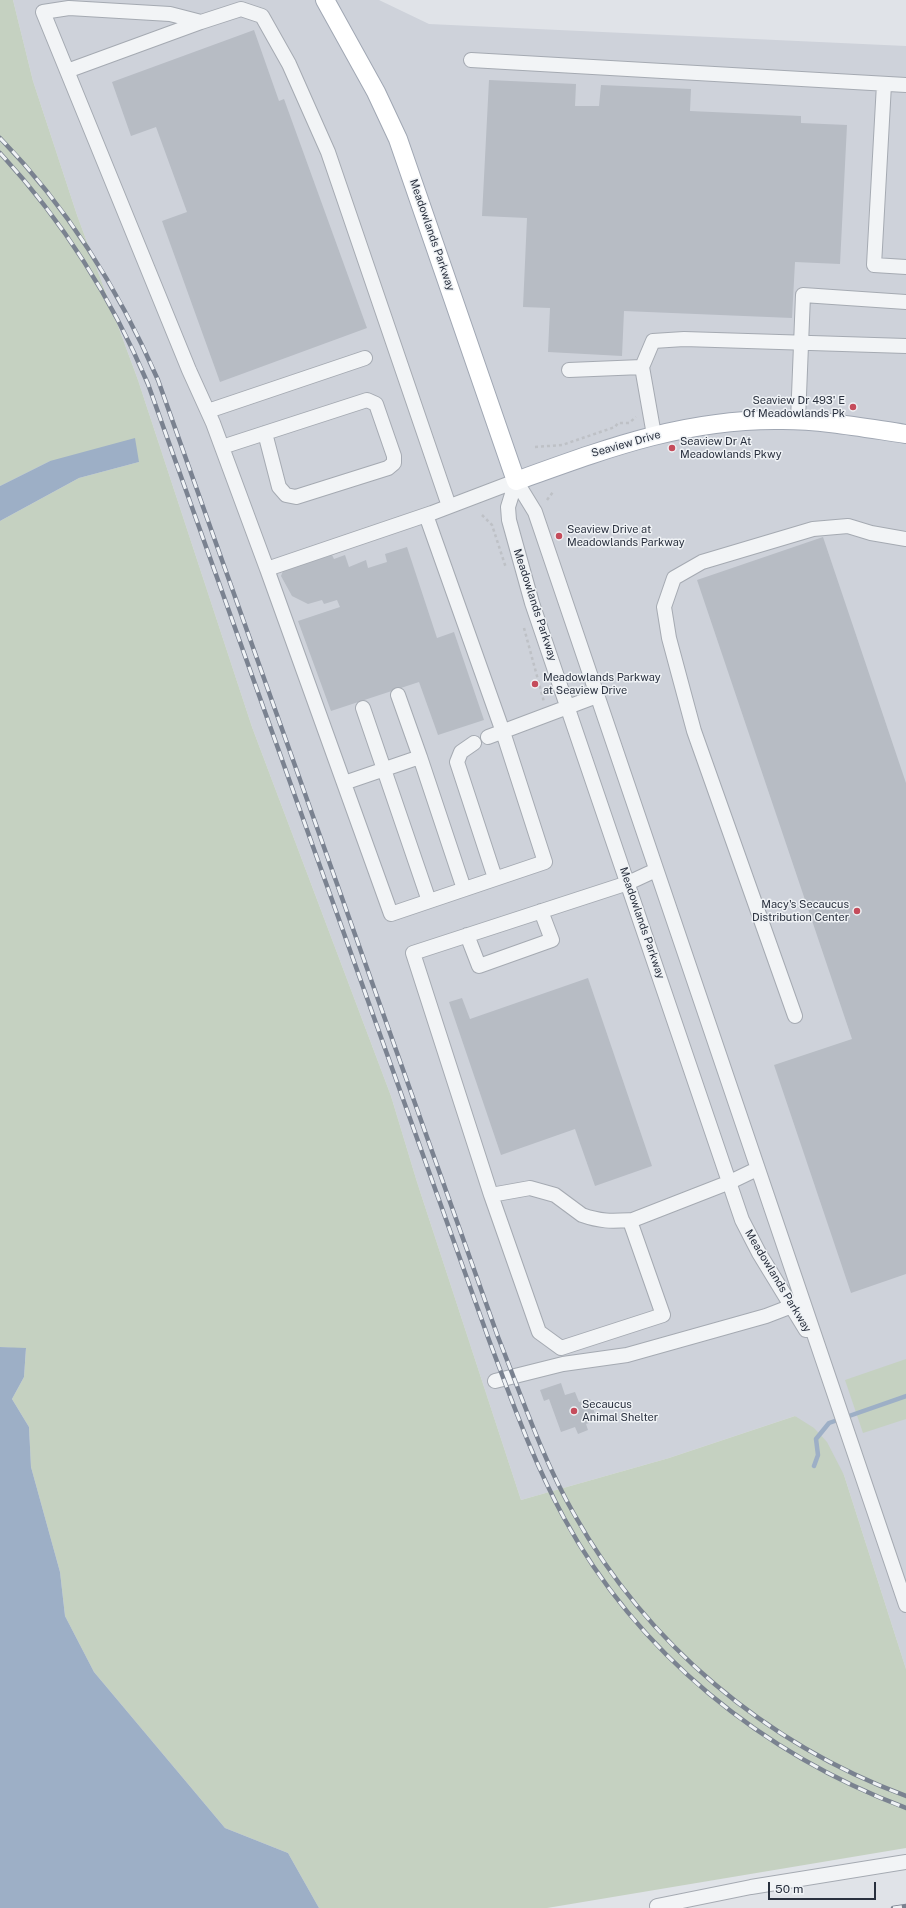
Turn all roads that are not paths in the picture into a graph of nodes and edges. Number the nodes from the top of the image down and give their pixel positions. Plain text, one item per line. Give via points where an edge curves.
1 (328, 5) edge
2 (201, 22) junction
3 (471, 60) dead end
4 (67, 71) junction
5 (884, 84) junction
6 (906, 85) edge
7 (906, 267) edge
8 (906, 302) edge
9 (800, 342) junction
10 (906, 346) edge
11 (365, 358) dead end
12 (642, 367) junction
13 (569, 370) dead end
14 (208, 411) junction
15 (798, 420) junction
16 (265, 433) junction
17 (906, 434) edge
18 (654, 435) junction
19 (222, 447) junction
20 (516, 481) junction
21 (449, 506) junction
22 (426, 515) junction
23 (906, 539) edge
24 (267, 569) junction
25 (398, 695) dead end
26 (596, 696) junction
27 (567, 706) junction
28 (363, 708) dead end
29 (503, 732) junction
30 (488, 737) dead end
31 (474, 743) dead end
32 (420, 757) junction
33 (384, 770) junction
34 (344, 783) junction
35 (656, 870) junction
36 (495, 878) junction
37 (628, 882) junction
38 (464, 889) junction
39 (429, 900) junction
40 (541, 911) junction
41 (467, 935) junction
42 (796, 1016) dead end
43 (757, 1169) junction
44 (730, 1182) junction
45 (491, 1195) junction
46 (633, 1220) junction
47 (792, 1306) junction
48 (820, 1351) junction
49 (495, 1381) dead end
50 (906, 1605) edge
51 (906, 1862) edge
52 (658, 1906) dead end

1 - 20 main road, Meadowlands Parkway via 376,92 398,139
2 - 4 street
2 - 4 street via 170,14 69,8 43,12
2 - 21 street via 241,9 262,16 289,64 328,152
3 - 5 street
4 - 14 street
5 - 6 street
5 - 7 street via 874,264
8 - 9 street via 803,295
9 - 10 street
9 - 12 street via 684,339 654,341
9 - 15 street
11 - 14 street
12 - 13 street
12 - 18 street
14 - 19 street
15 - 17 main road, Seaview Drive
15 - 18 main road, Seaview Drive via 728,422
16 - 16 street via 367,400 376,404 394,456 394,463 388,468 296,497 286,495 279,487
16 - 19 street
18 - 20 main road, Seaview Drive via 595,452
19 - 24 street
20 - 21 street
20 - 26 street, Meadowlands Parkway via 535,512
20 - 27 street, Meadowlands Parkway via 508,507 509,520 532,602
21 - 22 street
22 - 24 street
22 - 29 street
23 - 42 street via 848,526 813,529 702,562 674,578 664,607 669,638 694,731
24 - 34 street
25 - 32 street
26 - 27 street
26 - 35 street, Meadowlands Parkway
27 - 29 street
27 - 37 street, Meadowlands Parkway
28 - 33 street
29 - 30 street
29 - 36 street via 545,862
31 - 36 street via 461,752 457,762
32 - 33 street
32 - 38 street
33 - 34 street
33 - 39 street
34 - 39 street via 391,914
35 - 37 street
35 - 43 street, Meadowlands Parkway
36 - 38 street
37 - 40 street
37 - 44 street, Meadowlands Parkway
38 - 39 street
40 - 41 street
40 - 41 street via 552,940 479,966
41 - 45 street via 413,953
43 - 44 street
43 - 48 street, Meadowlands Parkway
44 - 46 street
44 - 47 street, Meadowlands Parkway via 750,1237
45 - 46 street via 530,1188 555,1195 588,1217 601,1221
45 - 46 street via 539,1332 561,1348 663,1315 630,1221
47 - 48 street, Meadowlands Parkway
47 - 49 street via 766,1316 628,1355 562,1364
48 - 50 street, Meadowlands Parkway
51 - 52 street via 751,1887

